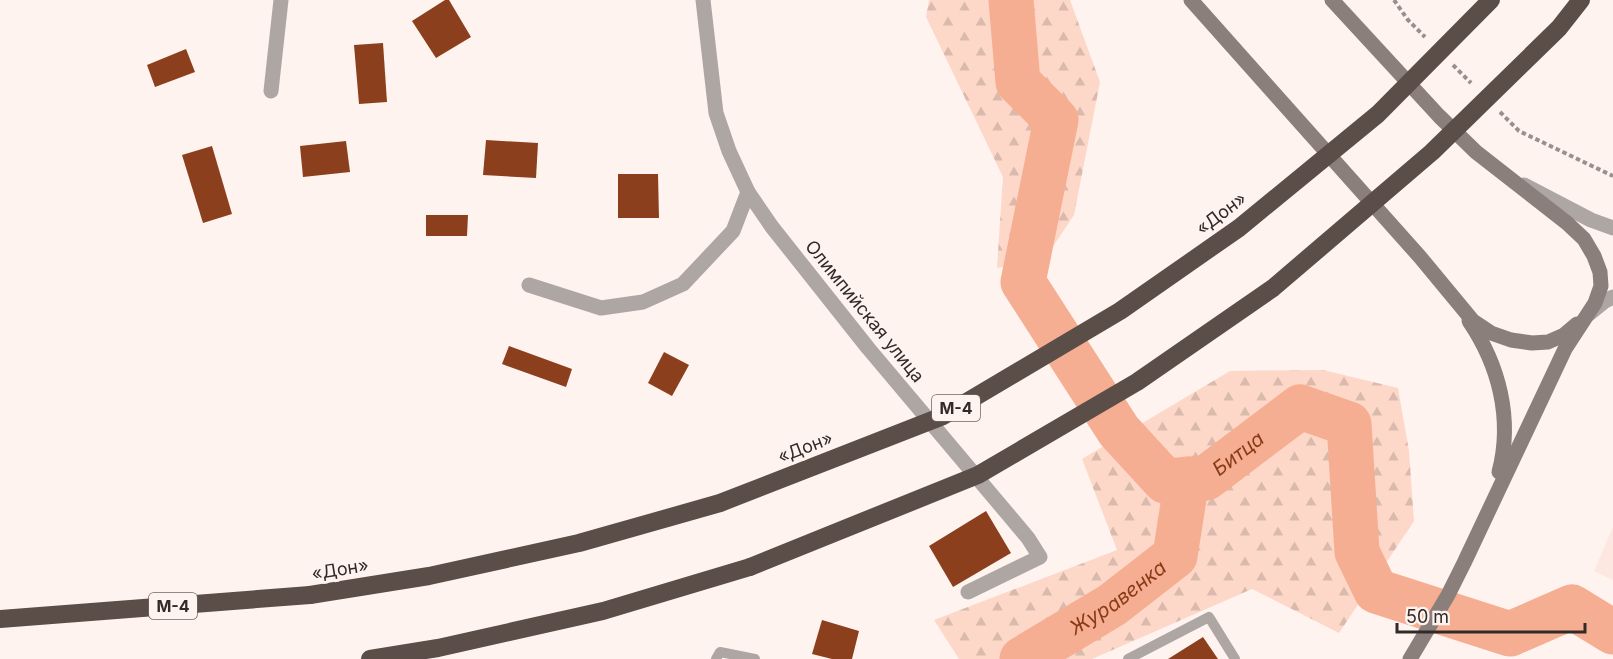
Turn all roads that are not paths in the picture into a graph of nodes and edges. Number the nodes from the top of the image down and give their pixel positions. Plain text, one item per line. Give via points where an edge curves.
1 (281, 0) edge
2 (703, 0) edge
3 (1332, 0) edge
4 (1491, 0) edge
5 (1581, 0) edge
6 (1192, 1) edge
7 (271, 91) dead end
8 (1505, 174) junction
9 (748, 192) junction
10 (1613, 228) edge
11 (529, 285) dead end
12 (1613, 297) edge
13 (1456, 301) junction
14 (1587, 316) junction
15 (1488, 511) junction
16 (968, 592) dead end
17 (0, 619) edge
18 (370, 659) edge
19 (716, 659) edge
20 (755, 659) edge
21 (1128, 659) edge
22 (1235, 659) edge
23 (1410, 659) edge

1 - 7 street
2 - 9 street, Олимпийская улица via 716,113
3 - 8 main road via 1439,116
4 - 17 highway, «Дон» / М-4, bridge via 1377,114 1239,228 1120,311 943,416 720,503 579,543 429,576 310,595
5 - 18 highway, bridge via 1559,28 1432,152 1273,288 1137,382 978,475 750,567 603,611
6 - 13 main road
8 - 10 street
8 - 14 main road via 1567,223 1584,239 1594,256 1601,286
9 - 11 street via 733,231 683,284 643,302 601,308
9 - 16 street, Олимпийская улица via 860,338 1040,557
12 - 14 street
13 - 14 main road via 1473,321 1491,333 1532,343 1564,335
13 - 15 main road via 1491,360 1505,412 1503,460
14 - 15 main road via 1565,349
15 - 23 main road via 1448,595
19 - 20 lane via 720,652
21 - 22 lane via 1209,617

